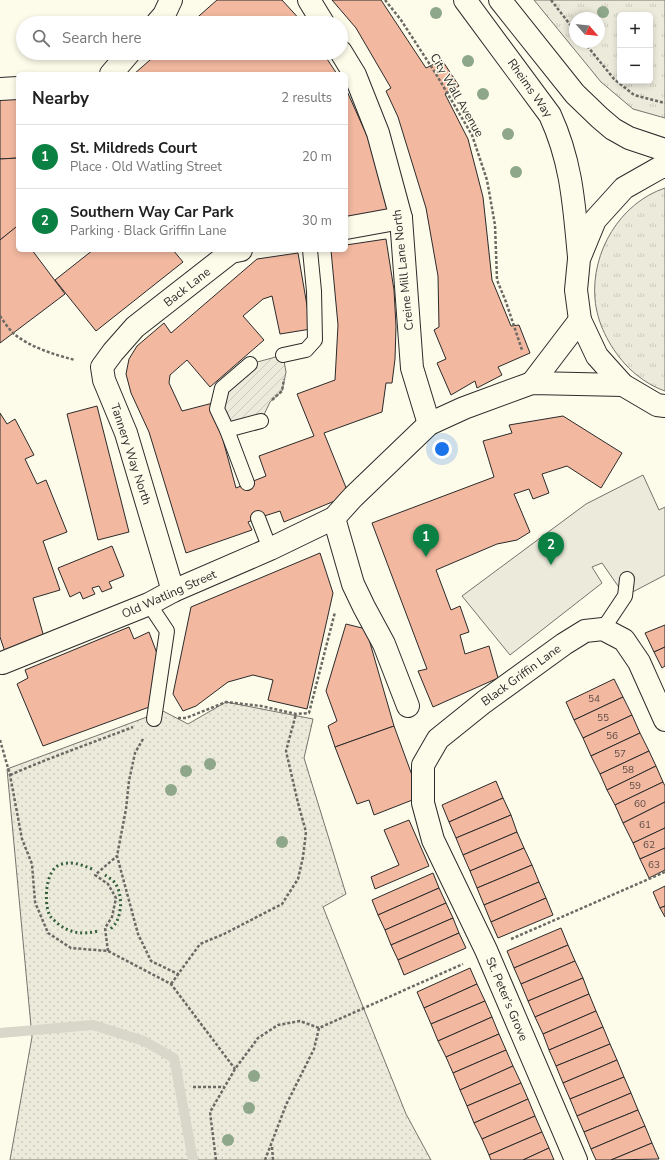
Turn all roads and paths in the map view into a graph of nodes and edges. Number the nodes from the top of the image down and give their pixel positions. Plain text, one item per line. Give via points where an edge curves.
1 (171, 0) edge
2 (309, 0) edge
3 (385, 0) edge
4 (465, 0) edge
5 (500, 0) edge
6 (551, 0) edge
7 (163, 16) edge
8 (319, 16) edge
9 (569, 23) edge
10 (589, 48) edge
11 (123, 60) edge
12 (346, 60) edge
13 (113, 72) edge
14 (16, 88) edge
15 (0, 89) edge
16 (665, 103) edge
17 (665, 150) edge
18 (665, 167) edge
19 (400, 218) junction
20 (348, 228) edge
21 (231, 252) edge
22 (310, 252) edge
23 (579, 259) junction
24 (0, 316) edge
25 (580, 320) junction
26 (283, 355) dead end
27 (250, 364) dead end
28 (102, 367) junction
29 (532, 383) junction
30 (623, 385) junction
31 (665, 406) edge
32 (261, 421) dead end
33 (429, 424) junction
34 (227, 430) junction
35 (247, 483) dead end
36 (258, 518) dead end
37 (334, 518) junction
38 (270, 549) junction
39 (628, 579) dead end
40 (352, 581) junction
41 (173, 591) junction
42 (149, 604) junction
43 (603, 629) junction
44 (2, 663) dead end
45 (408, 706) dead end
46 (309, 713) dead end
47 (296, 714) dead end
48 (154, 718) joint
49 (665, 720) edge
50 (0, 740) edge
51 (433, 840) joint
52 (116, 856) junction
53 (665, 872) edge
54 (486, 950) junction
55 (108, 952) junction
56 (178, 974) junction
57 (171, 984) junction
58 (319, 1028) junction
59 (235, 1069) junction
60 (193, 1087) dead end
61 (224, 1087) junction
62 (272, 1145) junction
63 (216, 1160) edge
64 (265, 1160) edge
65 (273, 1160) edge
66 (576, 1160) edge

1 - 7 street
2 - 8 street
3 - 29 path, City Wall Avenue via 432,67 472,135 487,180 494,225 497,280
4 - 23 street, Rheims Way via 550,115 567,161
5 - 17 street via 575,94 600,118 629,138
6 - 9 path
10 - 16 path via 614,79 634,95
11 - 13 street
12 - 19 street, Creine Mill Lane North via 355,75 378,133
14 - 15 street
18 - 23 street via 624,188 595,220
19 - 20 street
19 - 33 street, Creine Mill Lane North via 412,368
21 - 28 street, Back Lane via 135,327
22 - 26 lane via 315,340 306,350
23 - 25 street via 576,290
24 - 28 path via 22,340 53,354
25 - 29 street
25 - 30 street via 596,356
27 - 34 lane via 222,388 217,409
28 - 41 street, Tannery Way North via 104,380 126,433
29 - 30 street, Old Watling Street
29 - 33 street, Old Watling Street
30 - 31 street via 657,405
32 - 34 lane
33 - 37 street, Old Watling Street
34 - 35 lane
36 - 38 lane
37 - 38 street, Old Watling Street
37 - 40 street
38 - 41 street, Old Watling Street
39 - 43 lane via 625,596
40 - 45 street via 384,644
40 - 46 path via 335,610
41 - 42 street, Old Watling Street
42 - 44 street, Old Watling Street
42 - 48 lane via 167,631
43 - 49 street via 624,640 635,656
43 - 51 street, Black Griffin Lane via 585,631 564,644 438,739 423,765 423,803
47 - 56 path via 286,751 306,832 298,879 282,904 200,944
48 - 52 path via 135,753
50 - 55 path via 10,775 22,839 32,864 35,902 48,933 71,948
51 - 54 street, St. Peter's Grove
52 - 55 path via 95,875 108,884 116,898 112,917 105,928
52 - 56 path via 138,934 151,961
53 - 54 path
54 - 58 path via 467,962
54 - 66 street, St. Peter's Grove
55 - 57 path
56 - 57 path
57 - 59 path
58 - 59 path via 300,1021 278,1025 258,1038
58 - 62 path via 314,1049 286,1105
59 - 61 path
60 - 61 path
61 - 63 path via 210,1112
62 - 64 path
62 - 65 path

